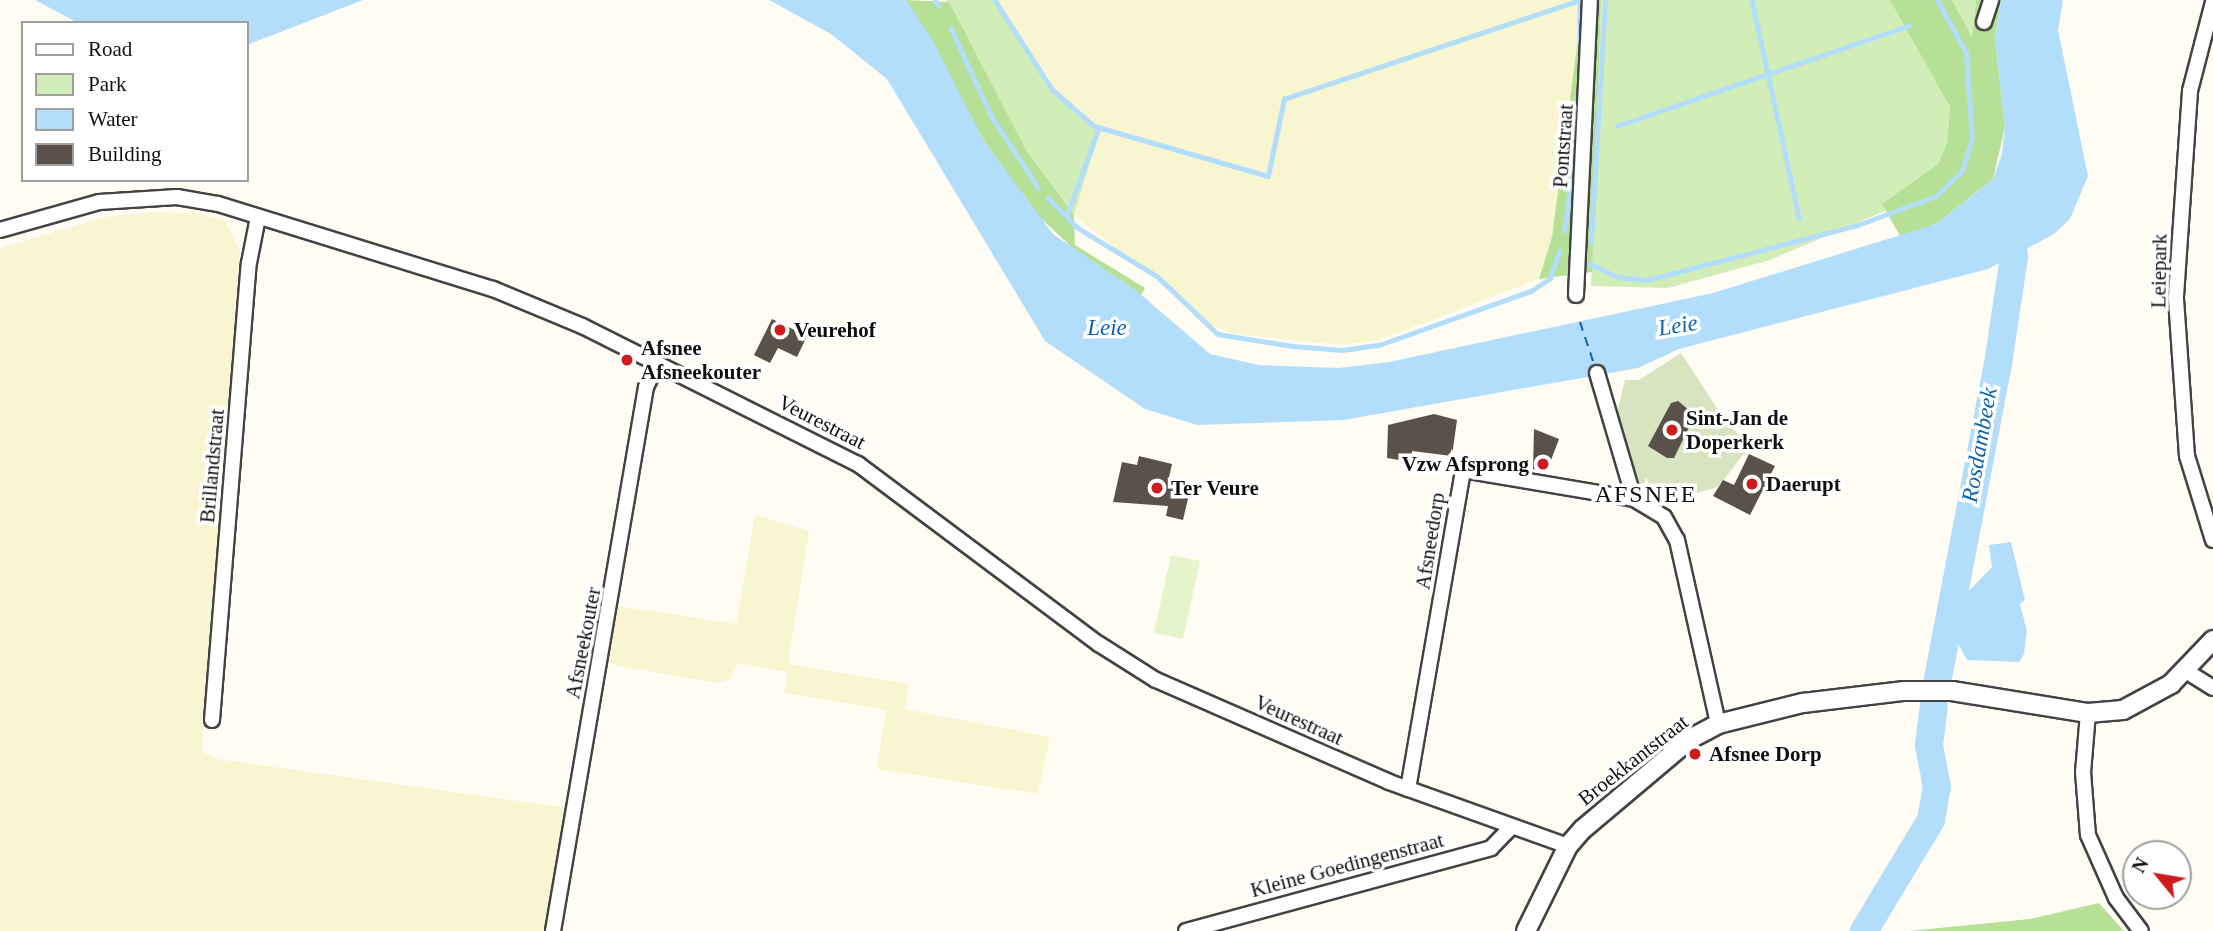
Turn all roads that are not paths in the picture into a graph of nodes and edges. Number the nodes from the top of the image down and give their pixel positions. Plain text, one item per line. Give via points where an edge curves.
1 (1590, 0) edge
2 (1991, 0) edge
3 (2213, 2) edge
4 (1984, 22) dead end
5 (258, 217) junction
6 (0, 230) edge
7 (1576, 295) dead end
8 (657, 364) junction
9 (1597, 373) dead end
10 (1634, 499) junction
11 (2213, 540) edge
12 (2213, 640) edge
13 (2186, 671) junction
14 (2213, 688) edge
15 (2088, 713) junction
16 (212, 720) dead end
17 (1718, 724) junction
18 (1408, 789) junction
19 (1510, 828) junction
20 (1568, 846) junction
21 (553, 931) edge
22 (1186, 931) edge
23 (1526, 931) edge
24 (2141, 931) edge

1 - 7 street, Pontstraat
2 - 4 street
3 - 11 street, Leiepark via 2190,92 2176,299 2187,456
5 - 6 street, Veurestraat via 199,200 153,196 86,205
5 - 8 street, Veurestraat via 493,289
5 - 16 street, Brillandstraat via 249,263
8 - 18 street, Veurestraat via 858,464 1099,644 1156,680
8 - 21 street, Afsneekouter via 646,387
9 - 10 street
10 - 17 street, Afsneedorp via 1664,517 1677,540
10 - 18 street, Afsneedorp via 1463,470
12 - 13 street, Broekkantstraat
13 - 14 street
13 - 15 street, Broekkantstraat via 2149,699 2123,710
15 - 17 street, Broekkantstraat via 1952,691 1803,703
15 - 24 street via 2083,772 2088,835 2116,898
17 - 20 street, Broekkantstraat via 1656,766
18 - 19 street, Veurestraat
19 - 20 street, Veurestraat
19 - 22 street, Kleine Goedingenstraat via 1491,848
20 - 23 street, Broekkantstraat

